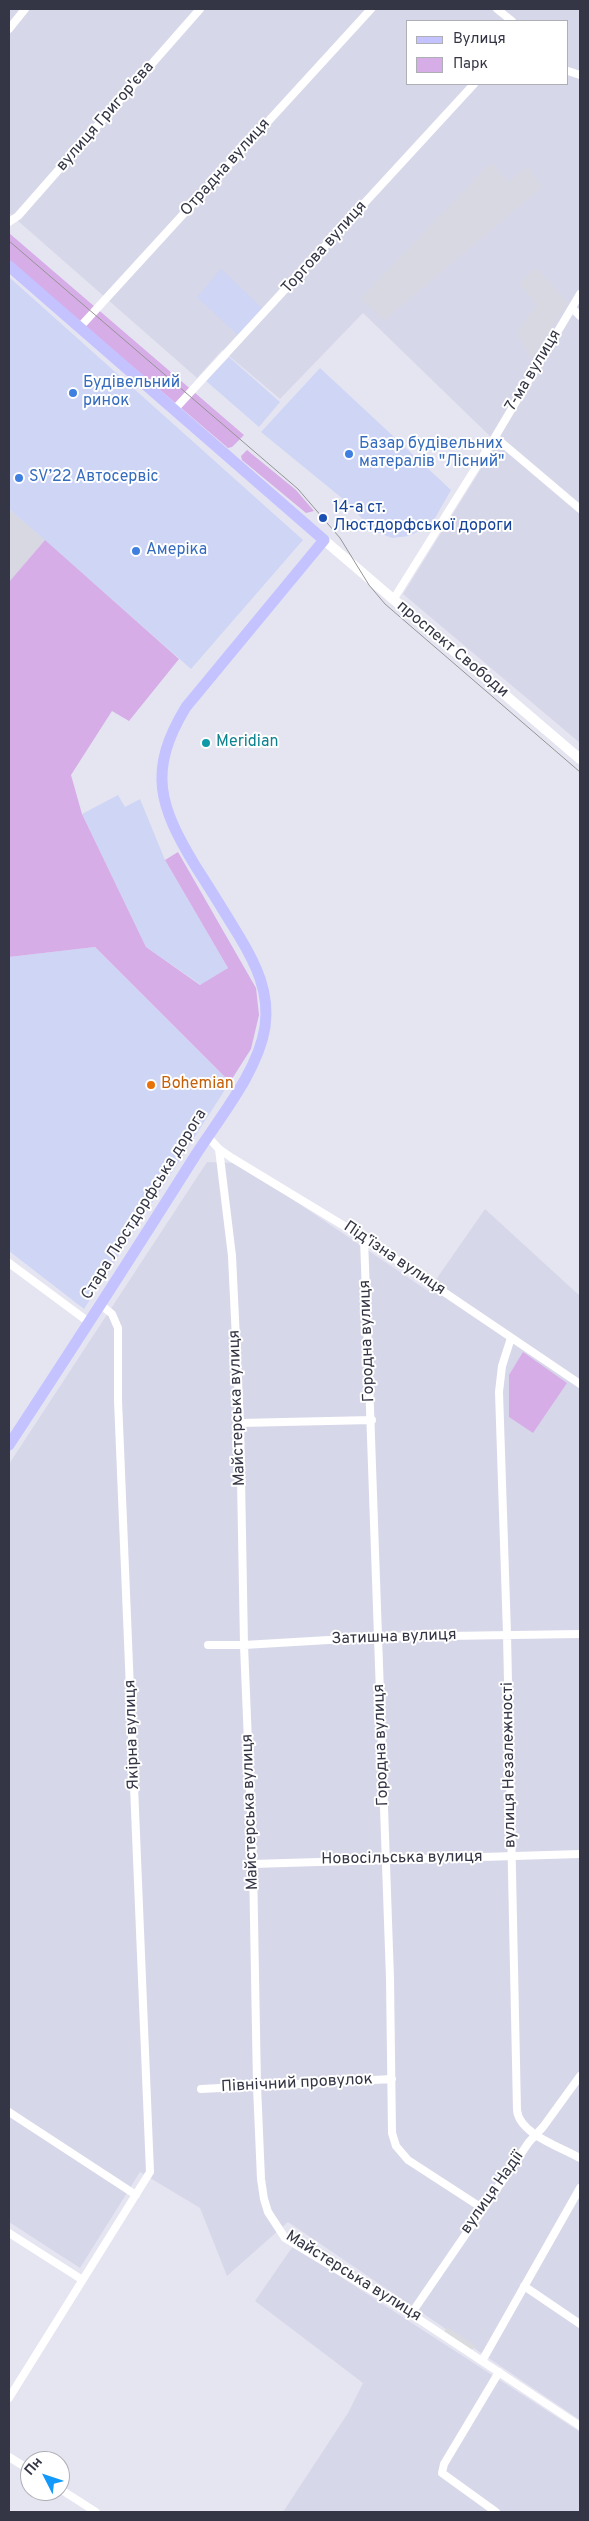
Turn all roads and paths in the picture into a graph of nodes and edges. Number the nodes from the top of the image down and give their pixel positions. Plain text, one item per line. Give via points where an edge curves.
1 (25, 9) edge
2 (200, 9) edge
3 (371, 9) edge
4 (497, 9) edge
5 (511, 20) edge
6 (9, 28) edge
7 (473, 85) edge
8 (9, 222) edge
9 (9, 266) edge
10 (580, 294) edge
11 (572, 308) junction
12 (580, 316) edge
13 (80, 327) junction
14 (174, 410) junction
15 (495, 438) junction
16 (580, 509) edge
17 (324, 540) junction
18 (393, 600) junction
19 (580, 759) edge
20 (207, 1136) junction
21 (219, 1149) junction
22 (364, 1238) junction
23 (9, 1263) edge
24 (102, 1305) junction
25 (90, 1323) junction
26 (511, 1338) junction
27 (580, 1384) edge
28 (372, 1420) junction
29 (240, 1423) junction
30 (9, 1444) edge
31 (507, 1634) junction
32 (580, 1634) edge
33 (379, 1637) junction
34 (208, 1645) dead end
35 (244, 1646) junction
36 (580, 1854) edge
37 (512, 1856) junction
38 (385, 1858) junction
39 (253, 1864) junction
40 (580, 2076) edge
41 (392, 2079) junction
42 (258, 2086) junction
43 (202, 2089) dead end
44 (9, 2112) edge
45 (535, 2134) junction
46 (580, 2158) edge
47 (580, 2188) edge
48 (136, 2195) junction
49 (482, 2208) junction
50 (9, 2232) edge
51 (81, 2279) junction
52 (524, 2286) junction
53 (411, 2314) junction
54 (580, 2324) edge
55 (482, 2361) junction
56 (499, 2372) junction
57 (9, 2398) edge
58 (580, 2426) edge
59 (9, 2457) edge
60 (20, 2464) edge
61 (70, 2495) edge
62 (96, 2512) edge
63 (496, 2512) edge

1 - 6 street
2 - 8 street, вулиця Григор'єва via 18,216
3 - 13 street, Отрадна вулиця
4 - 5 street
7 - 14 street, Торгова вулиця
9 - 13 main road
10 - 11 street, 7-ма вулиця
11 - 12 street
11 - 15 street, 7-ма вулиця
13 - 14 main road
14 - 17 main road
15 - 16 street
15 - 18 street, 7-ма вулиця
17 - 18 street, проспект Свободи
17 - 20 main road, Стара Люстдорфська дорога via 186,707 174,725 163,759 162,792 173,825 256,965 264,993 265,1028 257,1054
18 - 19 street, проспект Свободи
20 - 21 street, Підʼїзна вулиця
20 - 24 main road, Стара Люстдорфська дорога
21 - 22 street, Підʼїзна вулиця
21 - 29 street, Майстерська вулиця via 232,1256
22 - 26 street, Підʼїзна вулиця
22 - 28 street, Городна вулиця
23 - 25 street
24 - 25 main road, Стара Люстдорфська дорога
24 - 48 street, Якірна вулиця via 112,1314 118,1328 118,1400 150,2172
25 - 30 main road, Стара Люстдорфська дорога
26 - 27 street, Підʼїзна вулиця
26 - 31 street, вулиця Незалежності via 502,1366 499,1392
28 - 29 street
28 - 33 street, Городна вулиця
29 - 35 street, Майстерська вулиця
31 - 32 street, Затишна вулиця
31 - 33 street, Затишна вулиця
31 - 37 street, вулиця Незалежності
33 - 35 street, Затишна вулиця
33 - 38 street, Городна вулиця
34 - 35 street, Затишна вулиця
35 - 39 street, Майстерська вулиця
36 - 37 street, Новосільська вулиця
37 - 38 street, Новосільська вулиця
37 - 45 street, вулиця Незалежності via 517,2110 521,2124
38 - 39 street, Новосільська вулиця
38 - 41 street, Городна вулиця
39 - 42 street, Майстерська вулиця
40 - 45 street, вулиця Надії
41 - 42 street, Північний провулок
41 - 49 street, Городна вулиця via 392,2132 401,2154
42 - 43 street, Північний провулок
42 - 53 street, Майстерська вулиця via 261,2179 268,2212 285,2238
44 - 48 street
45 - 46 street, вулиця Незалежності
45 - 49 street, вулиця Надії
47 - 52 street
48 - 51 street
49 - 53 street, вулиця Надії
50 - 51 street
51 - 57 street
52 - 54 street
52 - 55 street
53 - 55 street, Майстерська вулиця
55 - 56 street, Майстерська вулиця
56 - 58 street, Майстерська вулиця
56 - 63 street via 444,2464 442,2473
59 - 60 street
61 - 62 street

